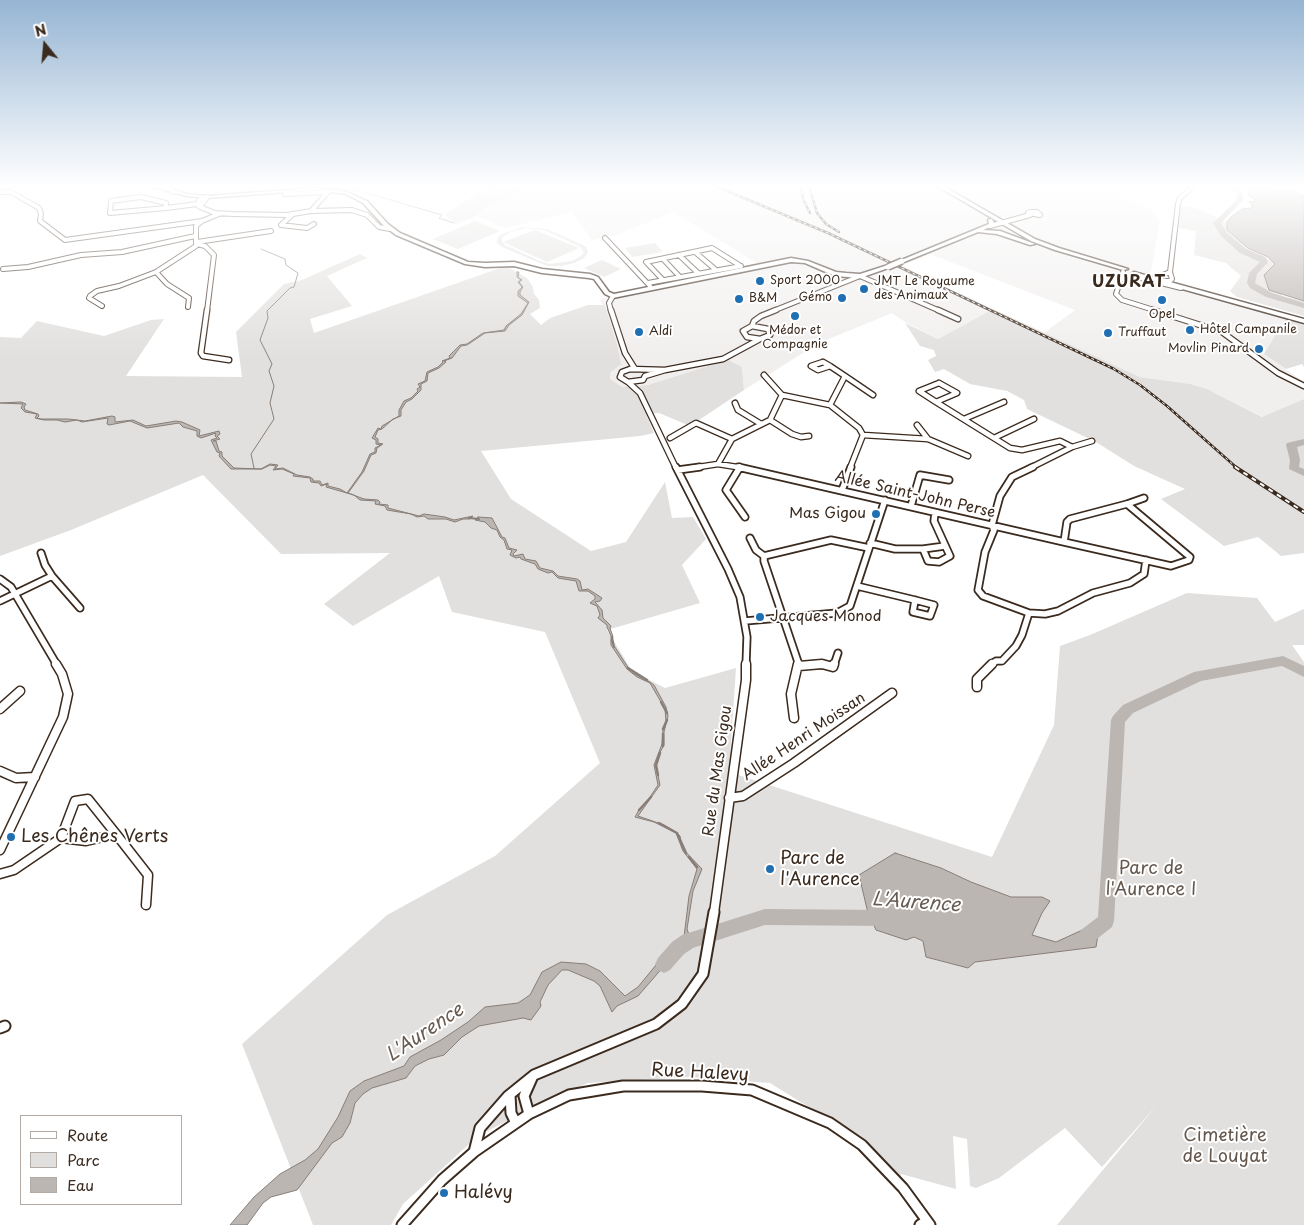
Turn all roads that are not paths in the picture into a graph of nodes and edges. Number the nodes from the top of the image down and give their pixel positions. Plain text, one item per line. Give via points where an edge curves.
1 (162, 243) edge
2 (197, 243) joint
3 (419, 243) edge
4 (610, 243) edge
5 (945, 243) edge
6 (1041, 243) edge
7 (1173, 243) edge
8 (1032, 244) edge
9 (695, 252) junction
10 (679, 255) junction
11 (663, 259) junction
12 (740, 265) junction
13 (747, 268) junction
14 (3, 269) dead end
15 (716, 270) junction
16 (1123, 270) junction
17 (156, 272) junction
18 (1170, 272) junction
19 (698, 273) junction
20 (1133, 273) junction
21 (860, 276) junction
22 (680, 277) junction
23 (1158, 277) junction
24 (1121, 279) junction
25 (1151, 279) junction
26 (664, 280) junction
27 (1170, 280) junction
28 (648, 283) junction
29 (653, 288) junction
30 (1181, 288) junction
31 (613, 296) junction
32 (102, 306) dead end
33 (188, 307) dead end
34 (762, 316) junction
35 (958, 319) dead end
36 (1304, 320) edge
37 (752, 326) junction
38 (762, 327) junction
39 (747, 337) junction
40 (760, 339) junction
41 (743, 348) junction
42 (625, 353) junction
43 (229, 360) dead end
44 (830, 366) dead end
45 (635, 369) junction
46 (625, 370) junction
47 (665, 370) junction
48 (642, 371) junction
49 (764, 375) dead end
50 (646, 376) junction
51 (845, 376) junction
52 (641, 381) junction
53 (628, 382) junction
54 (1304, 386) edge
55 (640, 393) junction
56 (782, 395) junction
57 (873, 395) dead end
58 (936, 402) junction
59 (1004, 402) dead end
60 (735, 403) dead end
61 (830, 406) junction
62 (964, 419) junction
63 (1034, 419) dead end
64 (770, 420) junction
65 (761, 424) junction
66 (917, 425) dead end
67 (863, 435) junction
68 (809, 436) dead end
69 (670, 438) dead end
70 (994, 438) junction
71 (732, 439) junction
72 (928, 439) junction
73 (1092, 441) dead end
74 (1072, 447) junction
75 (968, 456) dead end
76 (718, 464) junction
77 (740, 467) junction
78 (678, 470) junction
79 (949, 480) dead end
80 (842, 490) junction
81 (1144, 498) dead end
82 (885, 500) junction
83 (1127, 504) junction
84 (911, 506) junction
85 (935, 513) junction
86 (745, 517) dead end
87 (992, 525) junction
88 (750, 538) dead end
89 (1064, 542) junction
90 (869, 546) junction
91 (945, 546) junction
92 (922, 548) junction
93 (41, 553) dead end
94 (764, 556) junction
95 (1146, 560) junction
96 (52, 576) junction
97 (0, 579) edge
98 (857, 586) junction
99 (14, 593) junction
100 (0, 600) edge
101 (915, 600) dead end
102 (80, 608) dead end
103 (1029, 613) junction
104 (784, 618) junction
105 (745, 621) junction
106 (838, 653) dead end
107 (799, 666) junction
108 (977, 687) dead end
109 (20, 691) dead end
110 (892, 692) dead end
111 (0, 709) edge
112 (794, 718) dead end
113 (0, 771) edge
114 (35, 777) junction
115 (729, 798) junction
116 (116, 834) junction
117 (61, 838) junction
118 (0, 850) edge
119 (0, 874) edge
120 (146, 905) dead end
121 (534, 1075) junction
122 (510, 1094) junction
123 (529, 1114) junction
124 (516, 1123) junction
125 (474, 1152) junction
126 (926, 1224) edge
127 (402, 1225) edge

1 - 14 street
2 - 17 street
2 - 43 street via 214,255 201,353
3 - 31 street via 467,263 514,264 542,271 590,276
4 - 28 street
5 - 21 street, bridge
6 - 16 street
7 - 18 street
8 - 16 street
9 - 10 street
9 - 12 street via 712,248
9 - 15 street
10 - 11 street
10 - 19 street
11 - 22 street
11 - 26 street via 646,262
12 - 13 street
12 - 15 street
13 - 21 street via 800,261 835,274
13 - 29 street
15 - 19 street
16 - 20 street
16 - 24 street
17 - 32 street via 90,296
17 - 33 street via 167,284 190,298
18 - 23 street
18 - 27 street
19 - 22 street
20 - 23 street
20 - 24 street
20 - 25 street
21 - 34 street
21 - 35 street
22 - 26 street
23 - 27 street
24 - 30 street via 1137,277
24 - 54 street via 1116,294 1122,300 1222,332 1278,373
25 - 27 street
25 - 30 street
26 - 28 street
27 - 36 street
28 - 29 street
29 - 31 street
30 - 36 street
31 - 42 street via 610,308
34 - 37 street
34 - 38 street
37 - 38 street
37 - 39 street via 744,331
38 - 40 street via 770,333
39 - 40 street
39 - 41 street
40 - 41 street
41 - 47 street via 723,359
42 - 45 street
42 - 46 street
44 - 51 street
45 - 46 street
45 - 48 street
46 - 53 street via 620,377
47 - 48 street
47 - 50 street
48 - 50 street
49 - 56 street
50 - 52 street
51 - 57 street
51 - 61 street
52 - 53 street
52 - 55 street
53 - 55 street, Rue du Mas Gigou
55 - 78 street, Rue du Mas Gigou
56 - 61 street
56 - 64 street
58 - 58 street via 942,399 957,393 939,383 919,391
58 - 62 street
59 - 62 street
60 - 65 street via 738,410
61 - 67 street
62 - 70 street
63 - 70 street
64 - 65 street
64 - 68 street via 792,434
65 - 71 street
66 - 72 street
67 - 72 street
67 - 80 street
69 - 71 street via 696,423
70 - 74 street via 1010,448 1022,450 1060,441
71 - 76 street
72 - 75 street
73 - 74 street
74 - 87 street via 1012,477 1000,496
76 - 77 street, Allée Saint-John Perse
76 - 78 street, Allée Saint-John Perse
77 - 80 street, Allée Saint-John Perse
77 - 86 street via 726,490
78 - 105 street, Rue du Mas Gigou via 734,583
79 - 84 street via 920,475
80 - 82 street, Allée Saint-John Perse
81 - 83 street
82 - 84 street, Allée Saint-John Perse
82 - 90 street
83 - 89 street via 1070,519
83 - 95 street, Allée Saint-John Perse via 1190,557 1171,566
84 - 85 street, Allée Saint-John Perse
85 - 87 street, Allée Saint-John Perse
85 - 91 street via 934,521
87 - 89 street, Allée Saint-John Perse
87 - 103 street via 994,530 985,552 978,590 984,596
88 - 94 street via 756,550
89 - 95 street, Allée Saint-John Perse
90 - 92 street
90 - 94 street via 831,540
90 - 98 street
91 - 92 street
91 - 92 street via 950,556 938,562 928,561
93 - 96 street
94 - 104 street
95 - 103 street via 1144,574 1130,583 1093,593 1058,611
96 - 99 street
96 - 102 street
97 - 99 street
98 - 101 street
98 - 104 street via 850,606 836,613
99 - 100 street
99 - 114 street via 62,674 68,694 63,717
103 - 108 street via 1016,646 1002,661 980,673
104 - 105 street
104 - 107 street
105 - 115 street, Rue du Mas Gigou via 746,680
106 - 107 street via 833,667 822,664
107 - 112 street via 791,694
109 - 111 street
110 - 115 street, Allée Henri Moissan via 794,763 743,796
113 - 114 street via 16,778
114 - 118 street
115 - 121 street, Rue du Mas Gigou via 703,974 682,1004 656,1024
116 - 117 street via 86,840
116 - 117 street via 88,799 75,802
116 - 120 street via 148,875
117 - 119 street via 14,870
121 - 122 street, Rue du Mas Gigou
121 - 123 street via 524,1096
122 - 124 street via 509,1102
122 - 125 street, Rue du Mas Gigou via 480,1128
123 - 124 street, Rue Halevy
123 - 126 street, Rue Halevy via 569,1095 622,1086 752,1090 830,1123 862,1145 903,1188
124 - 125 street, Rue Halevy
125 - 127 street via 442,1180

